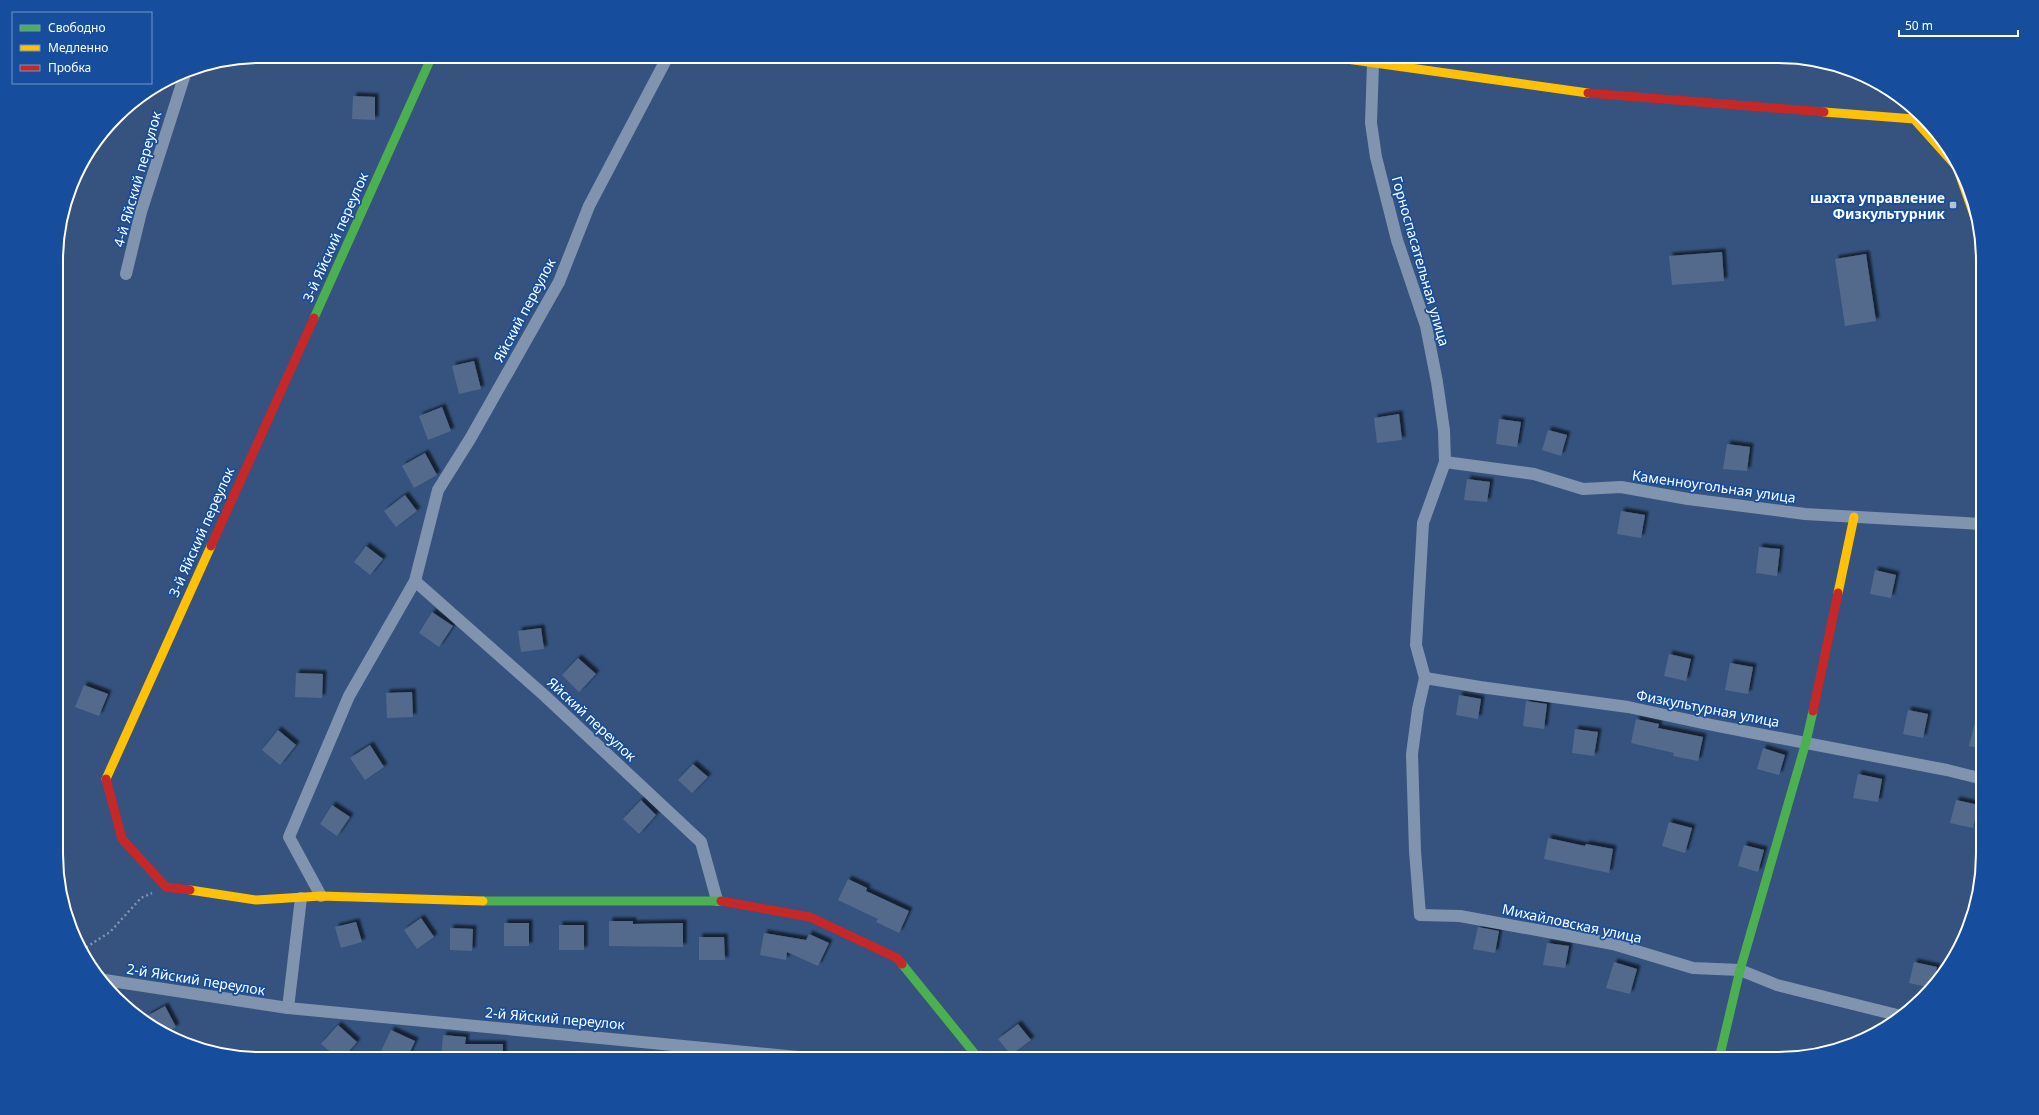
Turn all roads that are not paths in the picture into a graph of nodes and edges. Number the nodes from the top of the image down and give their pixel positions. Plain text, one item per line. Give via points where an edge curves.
1 (429, 63) edge
2 (664, 63) edge
3 (1367, 63) edge
4 (1373, 64) junction
5 (184, 79) edge
6 (1914, 119) joint
7 (1940, 147) edge
8 (126, 274) dead end
9 (1445, 462) junction
10 (1854, 517) junction
11 (1976, 524) edge
12 (416, 581) junction
13 (1425, 678) junction
14 (1806, 742) junction
15 (1976, 778) edge
16 (320, 896) junction
17 (301, 898) junction
18 (717, 900) junction
19 (1420, 915) joint
20 (1740, 970) junction
21 (108, 981) edge
22 (288, 1008) junction
23 (1894, 1014) edge
24 (747, 1052) edge
25 (973, 1052) edge
26 (1721, 1052) edge

1 - 17 street, 3-й Яйский переулок via 105,781 122,839 166,887 256,900
2 - 12 street, Яйский переулок via 589,206 559,282 470,439 438,490
3 - 4 street
4 - 6 street via 1592,94
4 - 9 street, Горноспасательная улица via 1371,122 1376,157 1397,240 1426,326 1443,423
5 - 8 street, 4-й Яйский переулок via 141,212
6 - 7 street
9 - 10 street, Каменноугольная улица via 1534,474 1583,489 1621,487 1688,499 1805,514
9 - 13 street, Горноспасательная улица via 1423,523 1416,645
10 - 11 street, Каменноугольная улица
10 - 14 street
12 - 16 street, Яйский переулок via 348,696 289,837
12 - 18 street, Яйский переулок via 545,696 701,842
13 - 14 street, Физкультурная улица via 1628,707
13 - 19 street, Горноспасательная улица via 1412,754
14 - 15 street, Физкультурная улица
14 - 20 street
16 - 17 street
16 - 18 street via 467,901
17 - 22 street
18 - 25 street via 810,917 897,958
19 - 20 street, Михайловская улица via 1460,916 1613,944 1693,968
20 - 23 street, Михайловская улица via 1777,985
20 - 26 street
21 - 22 street, 2-й Яйский переулок
22 - 24 street, 2-й Яйский переулок

